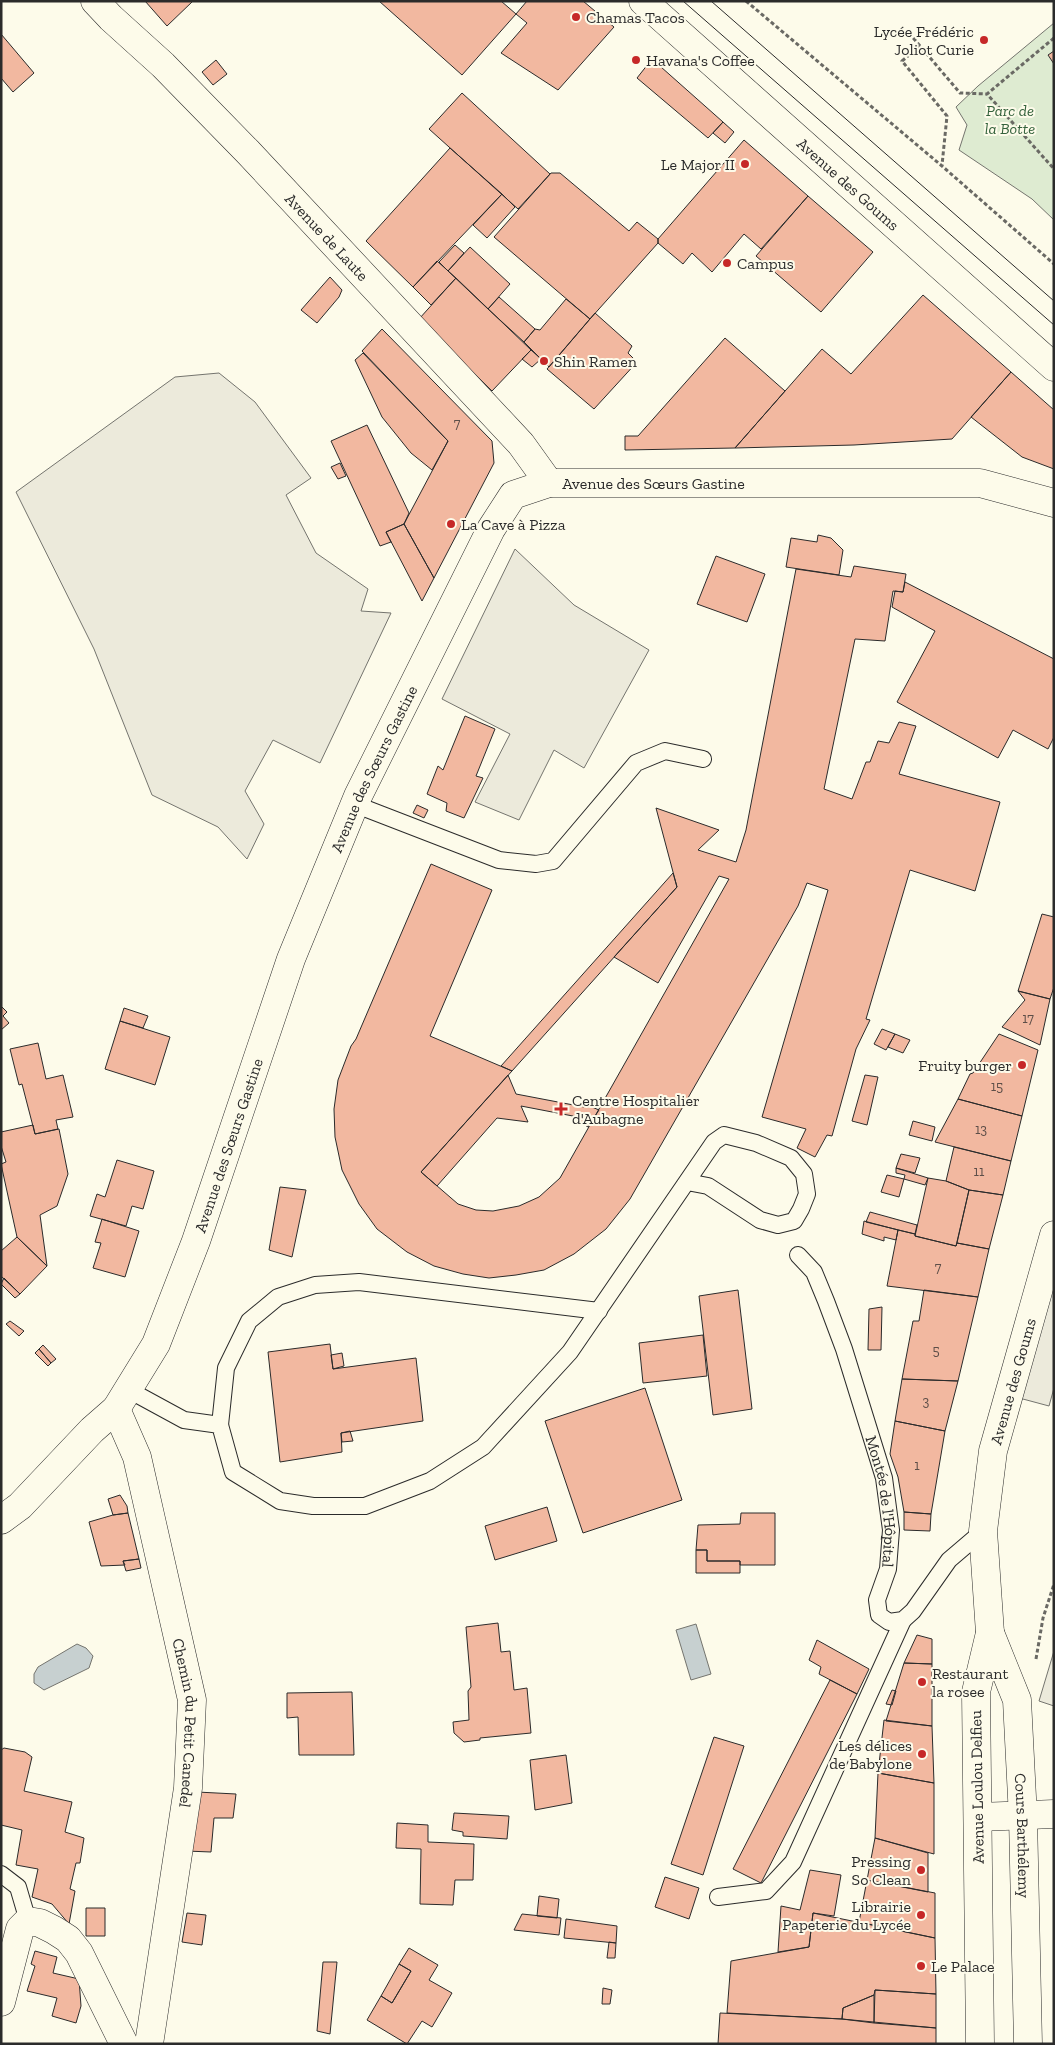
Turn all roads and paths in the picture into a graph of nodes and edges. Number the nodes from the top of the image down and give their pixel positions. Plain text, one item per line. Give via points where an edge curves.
1 (96, 1) edge
2 (643, 1) edge
3 (746, 1) edge
4 (909, 33) dead end
5 (1054, 38) edge
6 (920, 46) junction
7 (987, 94) junction
8 (942, 166) junction
9 (1054, 169) edge
10 (1054, 264) edge
11 (1054, 367) edge
12 (549, 483) junction
13 (1054, 503) edge
14 (703, 759) dead end
15 (354, 804) junction
16 (687, 1182) junction
17 (1054, 1235) edge
18 (798, 1256) dead end
19 (599, 1311) junction
20 (121, 1399) junction
21 (220, 1425) junction
22 (1, 1520) edge
23 (982, 1531) junction
24 (904, 1620) junction
25 (990, 1633) junction
26 (1054, 1814) edge
27 (978, 1817) junction
28 (1023, 1817) junction
29 (1, 1874) edge
30 (718, 1897) dead end
31 (28, 1921) junction
32 (1, 2002) edge
33 (124, 2044) edge
34 (149, 2044) edge
35 (980, 2044) edge
36 (1028, 2044) edge

1 - 12 street, Avenue de Laute via 248,152 521,444
2 - 11 street, Avenue des Goums
3 - 8 path
4 - 6 path
5 - 7 path
6 - 7 path via 960,93
6 - 8 path via 902,61 947,116
7 - 9 path
8 - 10 path
12 - 13 street, Avenue des Sœurs Gastine via 980,483
12 - 15 street, Avenue des Sœurs Gastine via 513,495 491,529
14 - 15 lane via 665,751 636,764 553,861 536,864 498,860
15 - 20 street, Avenue des Sœurs Gastine via 291,959 189,1260 156,1344
16 - 16 lane via 708,1186 760,1220 778,1225 794,1221 806,1194 804,1174 791,1158 756,1143 724,1135 714,1142
16 - 19 lane
17 - 23 street, Avenue des Goums via 993,1451
18 - 24 lane, Montée de l'Hôpital via 814,1272 826,1301 884,1478 891,1530 888,1569 876,1600 879,1615 889,1622
19 - 21 lane via 359,1282 315,1285 278,1297 249,1321 226,1368
19 - 21 lane via 570,1352 483,1447 430,1481 365,1506 313,1506 280,1501 233,1472
20 - 21 lane via 184,1420
20 - 22 street, Avenue des Sœurs Gastine via 20,1506
20 - 34 street, Chemin du Petit Canedel via 192,1700 188,1788
23 - 24 lane via 948,1560
23 - 25 street, Avenue Loulou Delfieu
24 - 30 lane via 793,1862 766,1891
25 - 27 street, Avenue Loulou Delfieu via 976,1692
25 - 28 street, Cours Barthélemy via 1017,1700
26 - 28 street
27 - 28 street
27 - 35 street, Avenue Loulou Delfieu
28 - 36 street, Cours Barthélemy
29 - 31 lane via 18,1887
31 - 32 street via 20,1929
31 - 33 street via 54,1930 68,1939 79,1953

